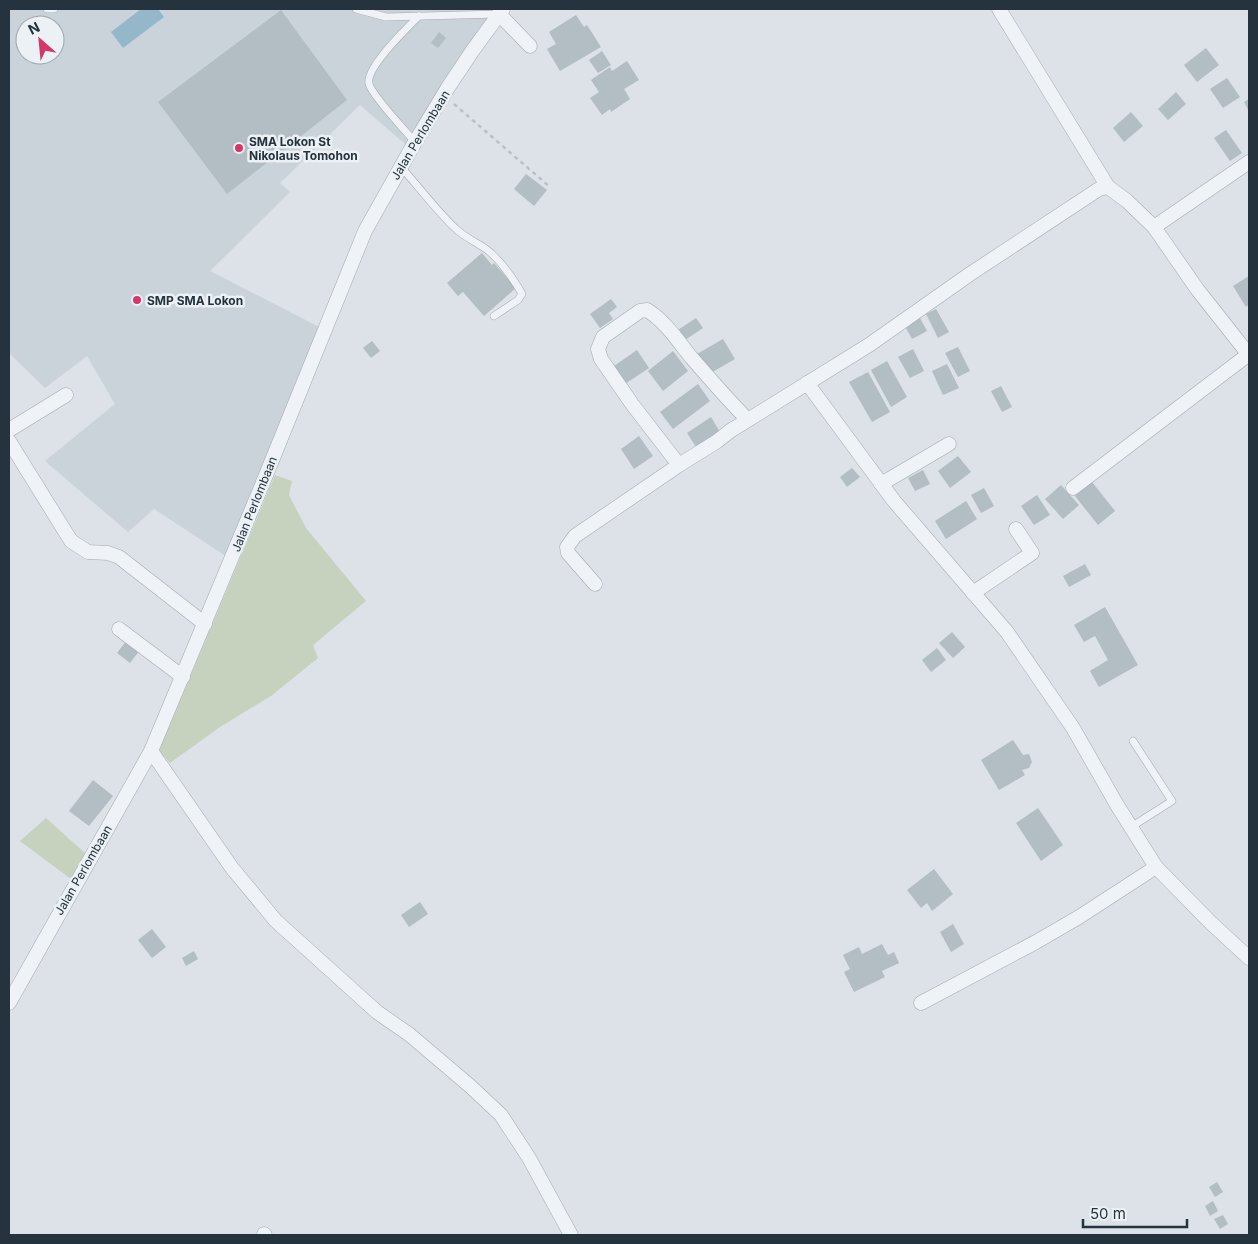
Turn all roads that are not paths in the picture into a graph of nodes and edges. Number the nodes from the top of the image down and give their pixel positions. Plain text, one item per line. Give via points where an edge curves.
1 (47, 9) edge
2 (54, 9) edge
3 (356, 9) edge
4 (999, 9) edge
5 (501, 12) edge
6 (418, 16) junction
7 (530, 46) dead end
8 (415, 142) junction
9 (1249, 162) edge
10 (401, 167) junction
11 (1108, 187) junction
12 (1154, 227) junction
13 (494, 316) dead end
14 (1249, 354) edge
15 (808, 383) junction
16 (66, 395) dead end
17 (748, 420) junction
18 (9, 430) edge
19 (9, 440) edge
20 (949, 444) dead end
21 (679, 465) junction
22 (881, 484) junction
23 (1073, 488) dead end
24 (1016, 530) dead end
25 (595, 584) dead end
26 (973, 592) junction
27 (205, 624) junction
28 (119, 629) dead end
29 (183, 677) junction
30 (1133, 741) dead end
31 (151, 751) junction
32 (1131, 827) junction
33 (1156, 867) junction
34 (1249, 958) edge
35 (9, 1003) edge
36 (921, 1003) dead end
37 (571, 1235) edge

1 - 2 lane
3 - 6 lane via 386,16
4 - 11 street
5 - 6 lane
5 - 7 street
5 - 8 street, Jalan Perlombaan
6 - 8 lane via 371,70 369,78 376,95
8 - 10 street, Jalan Perlombaan
9 - 12 street
10 - 13 lane via 454,227 494,256 522,294
10 - 27 street, Jalan Perlombaan via 365,231
11 - 12 street via 1128,201
11 - 15 street via 1099,189 1036,229 869,345
12 - 14 street via 1197,289
14 - 23 street
15 - 17 street
15 - 22 street
16 - 18 street
17 - 21 street
17 - 21 street via 655,315 647,310 640,311 603,337 598,350 632,404
19 - 27 street via 71,541 88,552 119,557
20 - 22 street
21 - 25 street via 570,542 568,553
22 - 26 street
24 - 26 street via 1032,553
26 - 32 street via 1007,632 1073,728
27 - 29 street, Jalan Perlombaan
28 - 29 street
29 - 31 street, Jalan Perlombaan
30 - 32 lane via 1172,801
31 - 35 street, Jalan Perlombaan
31 - 37 street via 232,868 276,921 377,1012 410,1035 501,1115 529,1158
32 - 33 street
33 - 34 street
33 - 36 street via 1036,942

